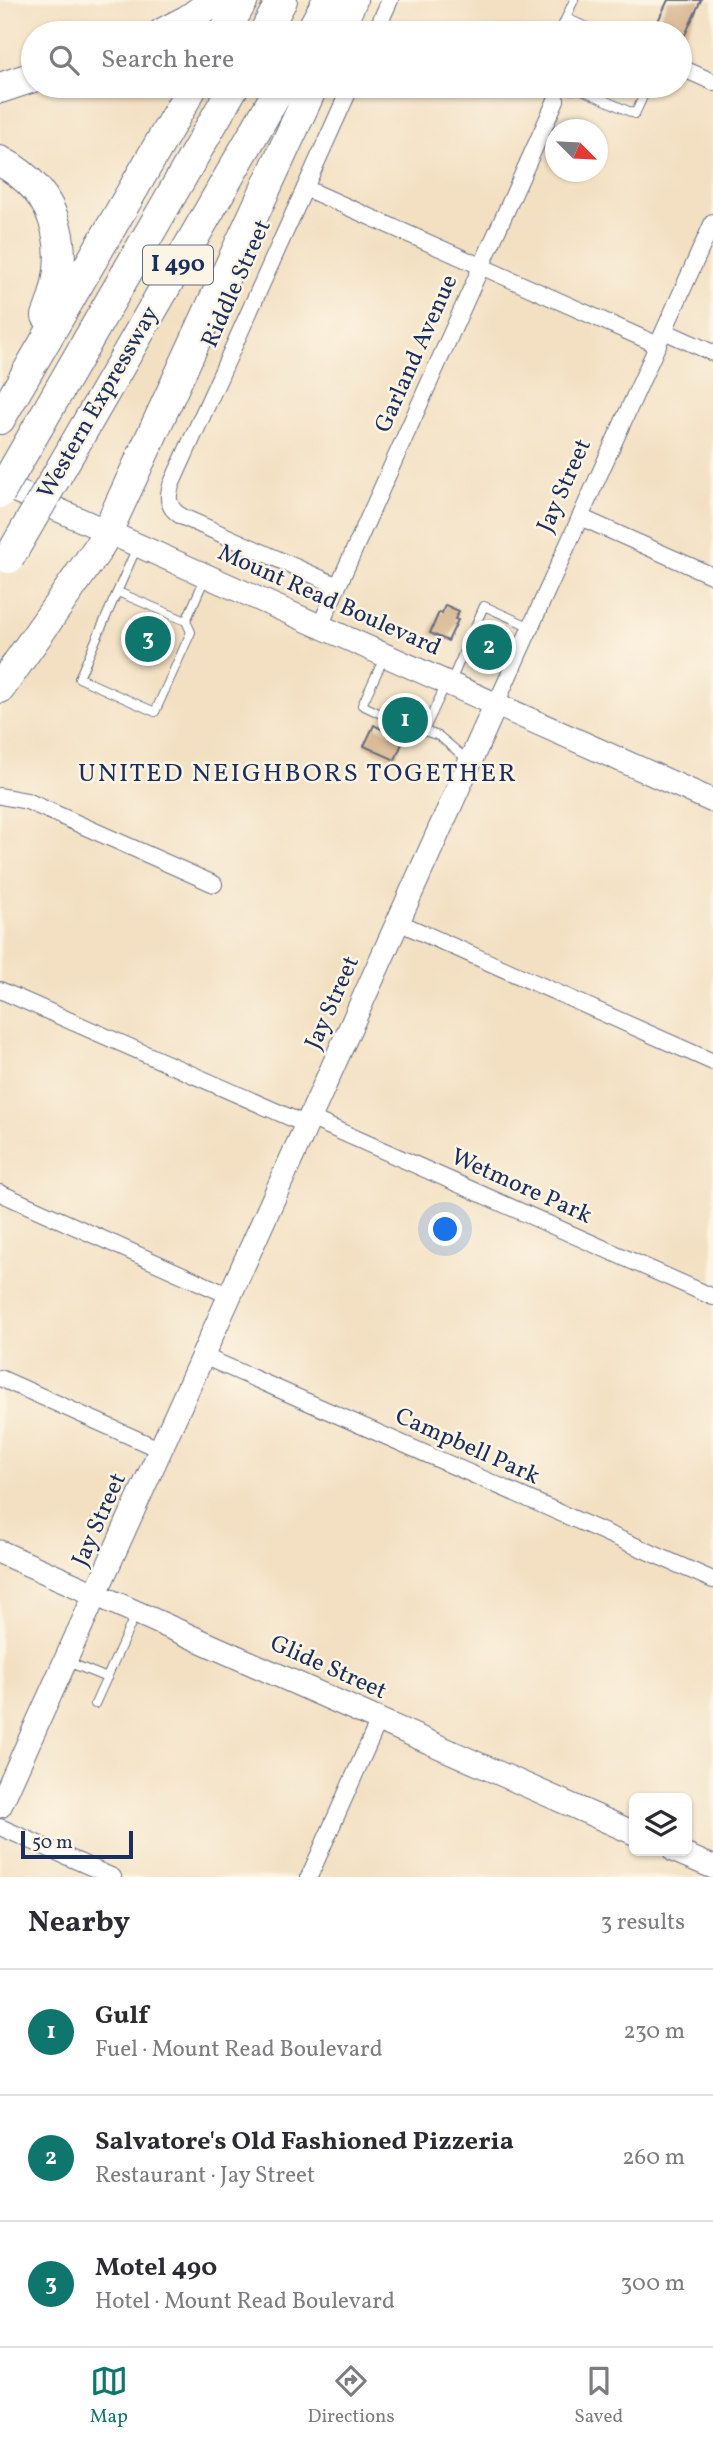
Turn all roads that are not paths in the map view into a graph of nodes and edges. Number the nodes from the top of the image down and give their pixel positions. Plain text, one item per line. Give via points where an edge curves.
1 (216, 0) edge
2 (243, 0) edge
3 (282, 0) edge
4 (328, 0) edge
5 (352, 0) edge
6 (390, 0) edge
7 (574, 0) edge
8 (566, 18) junction
9 (186, 21) edge
10 (231, 21) edge
11 (271, 21) edge
12 (317, 21) edge
13 (342, 21) edge
14 (380, 21) edge
15 (565, 21) edge
16 (573, 21) edge
17 (692, 73) edge
18 (21, 81) edge
19 (713, 82) edge
20 (0, 88) edge
21 (186, 98) edge
22 (227, 98) edge
23 (274, 98) edge
24 (307, 98) edge
25 (346, 98) edge
26 (556, 98) edge
27 (600, 98) edge
28 (642, 98) edge
29 (0, 160) edge
30 (305, 188) junction
31 (713, 222) edge
32 (482, 265) junction
33 (661, 338) junction
34 (713, 353) edge
35 (2, 415) edge
36 (0, 484) edge
37 (0, 493) edge
38 (169, 502) joint
39 (580, 517) junction
40 (107, 532) junction
41 (138, 545) junction
42 (5, 566) edge
43 (206, 575) junction
44 (713, 576) edge
45 (338, 586) junction
46 (118, 592) junction
47 (186, 621) junction
48 (320, 626) junction
49 (531, 627) junction
50 (385, 655) junction
51 (448, 683) junction
52 (0, 688) edge
53 (496, 704) junction
54 (385, 716) junction
55 (399, 716) dead end
56 (413, 722) dead end
57 (393, 728) dead end
58 (424, 731) junction
59 (408, 734) dead end
60 (470, 762) junction
61 (0, 796) edge
62 (713, 801) edge
63 (214, 884) dead end
64 (398, 922) junction
65 (0, 990) edge
66 (713, 1062) edge
67 (308, 1121) junction
68 (0, 1193) edge
69 (230, 1296) junction
70 (713, 1297) edge
71 (203, 1356) junction
72 (0, 1378) edge
73 (160, 1450) junction
74 (0, 1552) edge
75 (713, 1580) edge
76 (95, 1594) junction
77 (136, 1612) junction
78 (65, 1661) junction
79 (107, 1678) junction
80 (95, 1704) dead end
81 (379, 1720) junction
82 (0, 1806) edge
83 (0, 1827) edge
84 (629, 1831) edge
85 (687, 1856) edge
86 (713, 1867) edge
87 (113, 1877) edge
88 (309, 1877) edge

1 - 9 highway
2 - 10 highway
3 - 11 highway
4 - 12 highway
5 - 13 highway
6 - 14 street
7 - 8 lane
8 - 15 lane
8 - 16 lane
17 - 19 street
18 - 20 highway
21 - 35 highway
22 - 37 highway, Western Expressway / I 490, bridge
23 - 42 highway, Western Expressway / I 490, bridge
24 - 40 highway
25 - 30 street, Riddle Street
26 - 32 street, Garland Avenue
27 - 28 lane via 635,114
29 - 35 highway via 42,197 55,222 60,253 50,310
30 - 32 street
30 - 38 street, Riddle Street via 172,483
31 - 33 street, Jay Street
32 - 33 street
32 - 45 street, Garland Avenue
33 - 34 street
33 - 39 street, Jay Street
36 - 40 street, Mount Read Boulevard
38 - 45 street, Mount Read Boulevard via 183,517
39 - 44 street
39 - 49 street, Jay Street
40 - 41 street, Mount Read Boulevard
40 - 52 highway
41 - 43 street, Mount Read Boulevard
41 - 46 lane
43 - 47 lane
43 - 48 street, Mount Read Boulevard
45 - 48 street, Garland Avenue
46 - 47 lane
46 - 47 lane via 79,678 155,712 191,632
48 - 50 street, Mount Read Boulevard
49 - 51 lane via 484,606
49 - 53 street, Jay Street
50 - 51 street, Mount Read Boulevard
50 - 54 lane via 362,705
51 - 53 street, Mount Read Boulevard
51 - 58 lane
53 - 60 street, Jay Street
53 - 62 street, Mount Read Boulevard
54 - 55 lane
54 - 57 lane
54 - 58 lane via 404,701 421,709
56 - 58 lane
58 - 59 lane
58 - 60 lane via 439,736
60 - 64 street, Jay Street
61 - 63 street via 27,802
64 - 66 street
64 - 67 street, Jay Street
65 - 67 street, Wetmore Park
67 - 69 street, Jay Street
67 - 70 street, Wetmore Park
68 - 69 street
69 - 71 street, Jay Street
71 - 73 street, Jay Street
71 - 75 street, Campbell Park
72 - 73 street
73 - 76 street, Jay Street
74 - 76 street, Glide Street
76 - 77 street, Glide Street
76 - 78 street, Jay Street
77 - 79 lane
77 - 81 street, Glide Street
78 - 79 lane
78 - 82 street, Jay Street
79 - 80 lane
81 - 84 street, Glide Street
81 - 88 street
83 - 87 street
85 - 86 street

